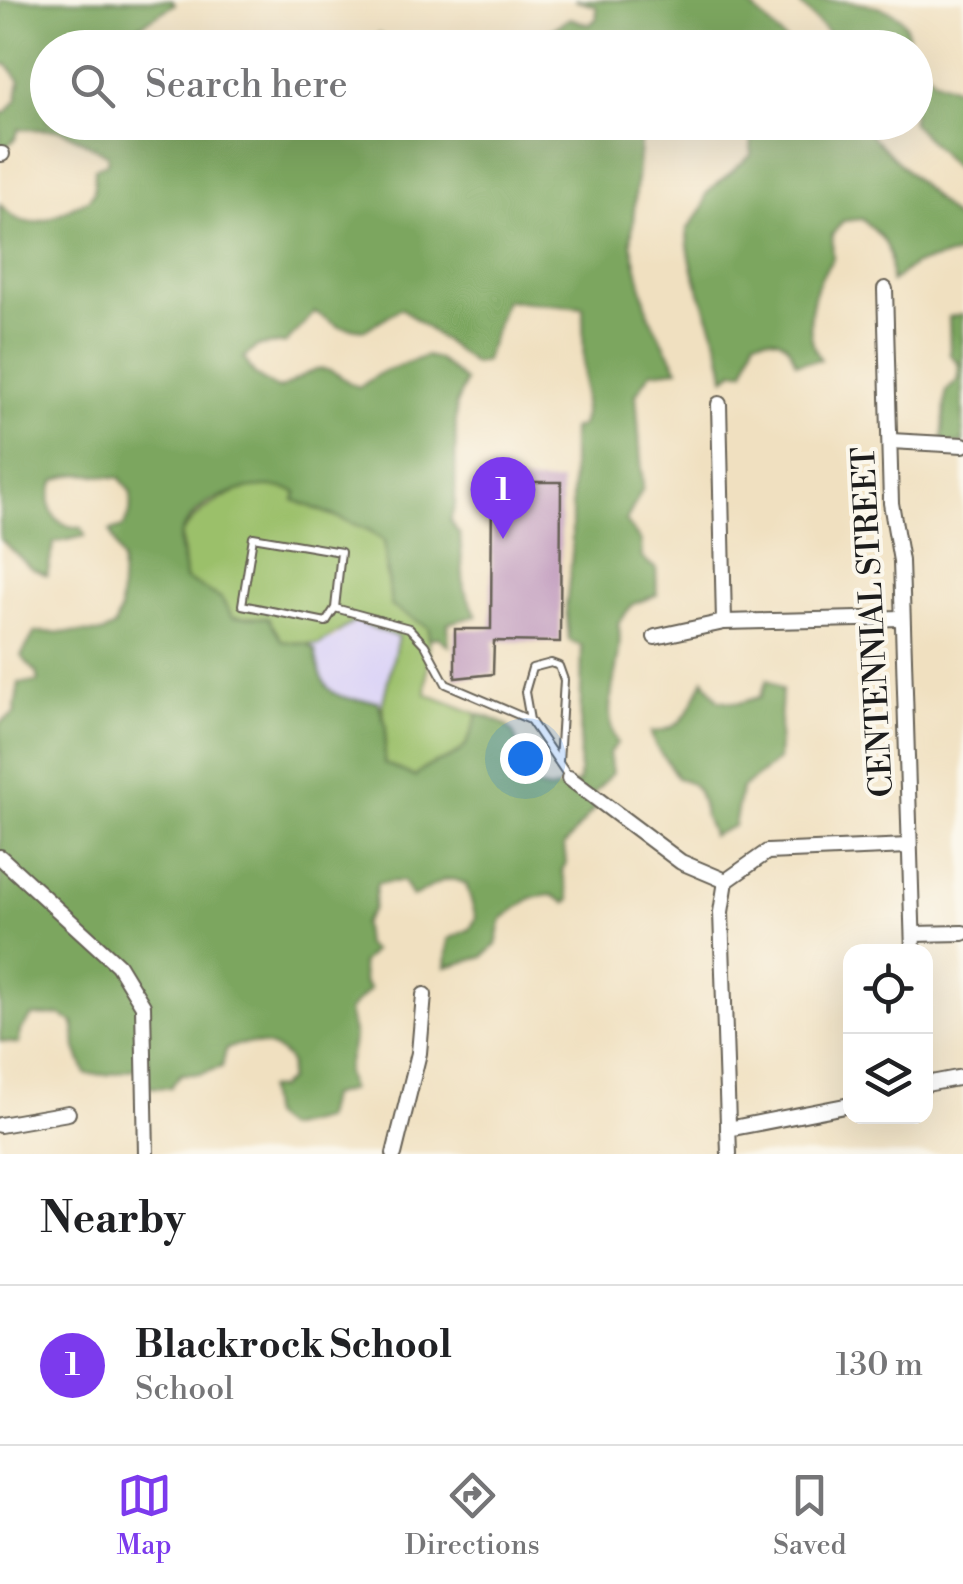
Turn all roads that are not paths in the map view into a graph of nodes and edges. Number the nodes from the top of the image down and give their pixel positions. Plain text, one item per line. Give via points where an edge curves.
1 (885, 290) dead end
2 (719, 404) dead end
3 (892, 441) junction
4 (963, 446) edge
5 (335, 608) junction
6 (902, 618) junction
7 (724, 622) junction
8 (655, 637) dead end
9 (530, 720) junction
10 (559, 764) junction
11 (569, 778) joint
12 (909, 846) junction
13 (0, 857) edge
14 (726, 881) junction
15 (963, 933) edge
16 (913, 934) junction
17 (913, 944) edge
18 (424, 995) dead end
19 (963, 1077) edge
20 (933, 1083) edge
21 (843, 1106) edge
22 (68, 1112) dead end
23 (0, 1125) edge
24 (728, 1129) junction
25 (146, 1154) edge
26 (394, 1154) edge
27 (728, 1154) edge

1 - 3 street, CENTENNIAL STREET
2 - 7 street
3 - 4 street
3 - 6 street, CENTENNIAL STREET
5 - 5 lane via 326,622 242,605 253,537 342,552
5 - 9 lane via 409,628 446,684
6 - 7 street
6 - 12 street, CENTENNIAL STREET
7 - 8 street
9 - 10 lane
9 - 10 lane via 526,677 551,662 564,680
10 - 11 lane
11 - 14 street via 681,862
12 - 14 street via 767,852
12 - 16 street, CENTENNIAL STREET
13 - 25 street via 118,965 143,1006
14 - 24 street
15 - 16 street
16 - 17 street, CENTENNIAL STREET
18 - 26 street
19 - 20 street
21 - 24 street
22 - 23 street
24 - 27 street

